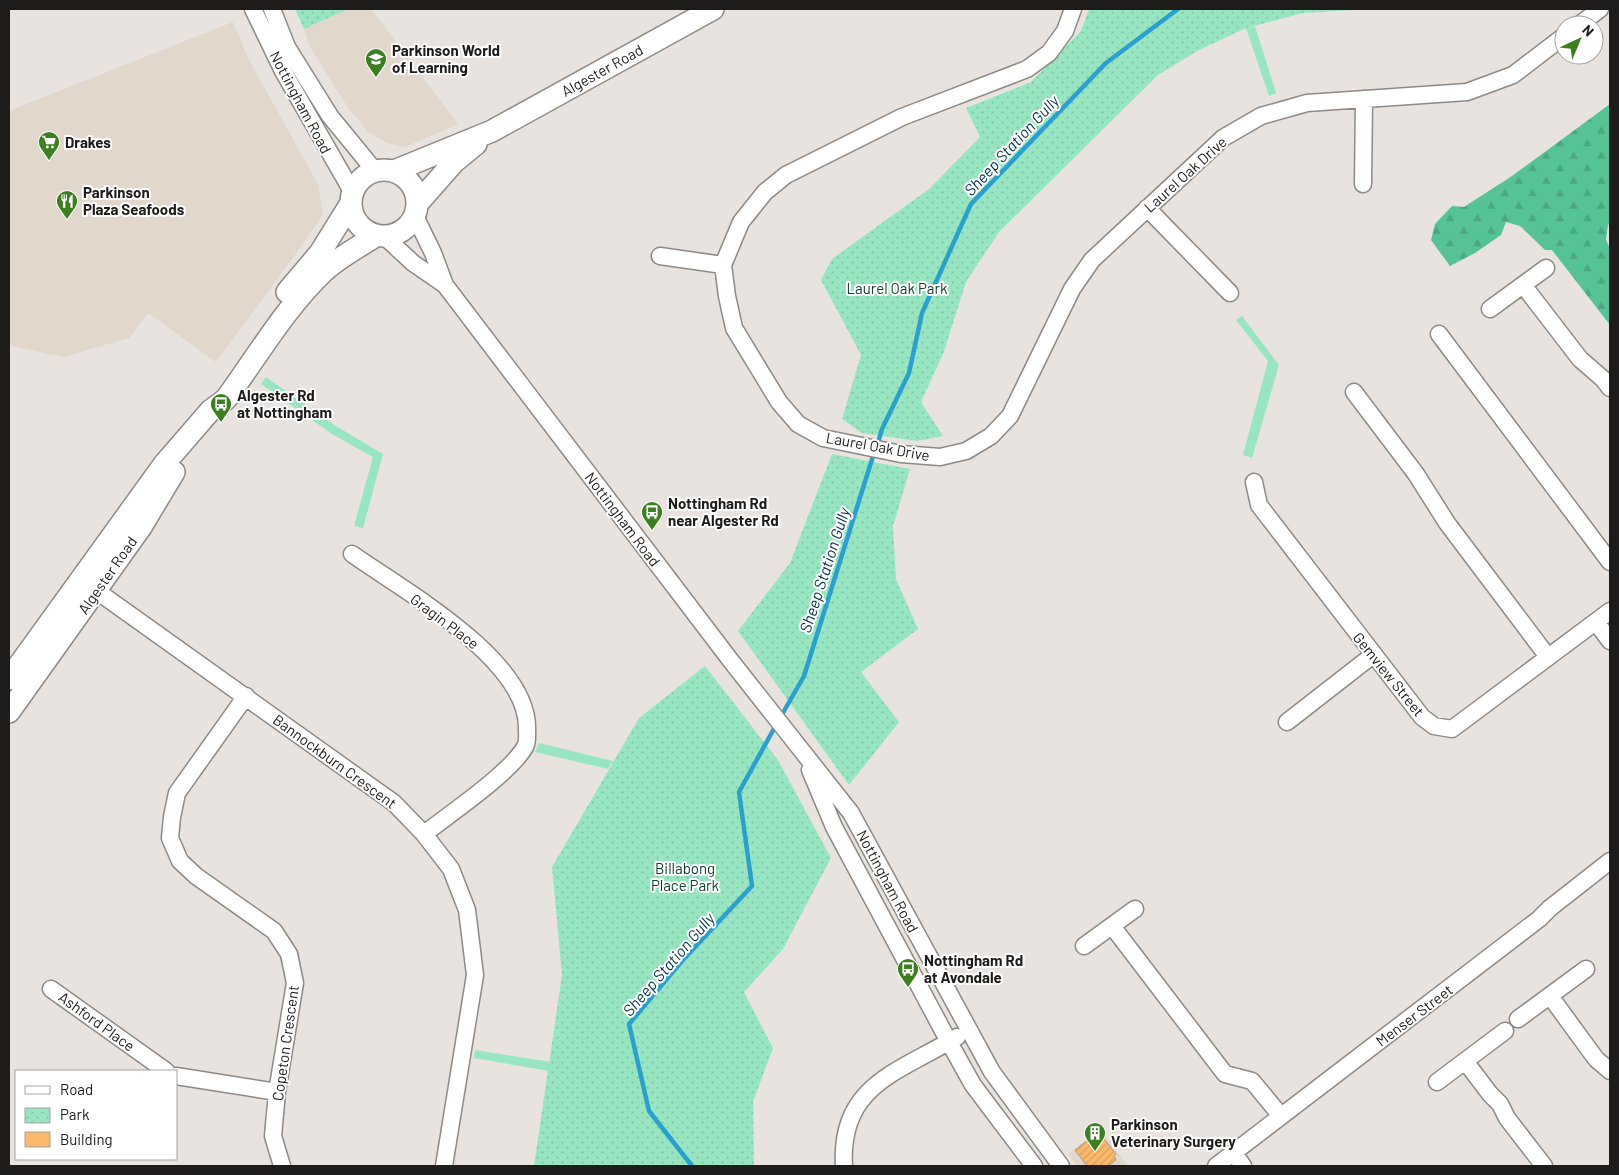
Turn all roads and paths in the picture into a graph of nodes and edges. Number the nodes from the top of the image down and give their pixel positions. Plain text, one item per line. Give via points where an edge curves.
1 (253, 9) edge
2 (272, 9) edge
3 (713, 9) edge
4 (1073, 9) edge
5 (1554, 44) edge
6 (1364, 98) junction
7 (492, 132) junction
8 (384, 171) junction
9 (1364, 184) dead end
10 (352, 198) junction
11 (1147, 208) junction
12 (416, 210) junction
13 (380, 235) junction
14 (660, 256) dead end
15 (723, 265) junction
16 (1546, 268) dead end
17 (445, 285) junction
18 (1523, 285) junction
19 (1230, 293) dead end
20 (1490, 309) dead end
21 (1439, 334) dead end
22 (1610, 388) edge
23 (1354, 392) dead end
24 (210, 411) junction
25 (1254, 482) dead end
26 (352, 554) dead end
27 (1610, 562) edge
28 (88, 585) junction
29 (1610, 611) edge
30 (1596, 622) junction
31 (1610, 641) edge
32 (1373, 656) junction
33 (1548, 657) junction
34 (9, 679) edge
35 (246, 696) junction
36 (9, 712) edge
37 (1288, 722) dead end
38 (802, 752) junction
39 (424, 834) junction
40 (1610, 861) edge
41 (1135, 909) dead end
42 (1112, 926) junction
43 (1084, 946) dead end
44 (1586, 969) dead end
45 (51, 989) dead end
46 (1550, 996) junction
47 (1518, 1020) dead end
48 (968, 1031) junction
49 (1505, 1032) dead end
50 (949, 1042) junction
51 (1466, 1061) junction
52 (165, 1070) edge
53 (1610, 1071) edge
54 (178, 1076) edge
55 (1437, 1082) dead end
56 (277, 1092) junction
57 (1281, 1116) junction
58 (1238, 1160) edge
59 (282, 1166) edge
60 (444, 1166) edge
61 (844, 1166) edge
62 (1034, 1166) edge
63 (1061, 1166) edge
64 (1216, 1166) edge
65 (1544, 1166) edge

1 - 10 street, Nottingham Road
2 - 8 street, Nottingham Road via 288,48 330,116
3 - 7 main road, Algester Road
4 - 15 street via 1065,31 1048,53 1027,69 902,117 786,175 765,192 741,222
5 - 6 street, Laurel Oak Drive via 1513,75 1467,92
6 - 9 street
6 - 11 street, Laurel Oak Drive via 1307,103 1261,116 1223,138
7 - 8 main road, Algester Road
7 - 12 main road, Algester Road via 454,162
8 - 10 main road via 365,176
8 - 12 main road via 411,184
10 - 13 main road via 353,214 358,224
10 - 24 main road, Algester Road via 320,253 270,315 217,393
11 - 15 street, Laurel Oak Drive via 1092,260 1072,289 1010,416 991,436 966,451 940,457 901,454 823,438 798,424 779,402 734,328
11 - 19 street
12 - 13 main road via 402,231
12 - 17 street, Nottingham Road
13 - 17 street, Nottingham Road
13 - 24 main road, Algester Road via 323,272 226,399
14 - 15 street
16 - 18 street
17 - 38 street, Nottingham Road
18 - 20 street
18 - 22 street via 1580,359
21 - 27 street
23 - 33 street
24 - 28 main road, Algester Road via 141,527
25 - 32 street, Gemview Street via 1259,505
26 - 39 street, Gragin Place via 468,635 518,691 527,716 526,745 513,763
28 - 34 main road, Algester Road
28 - 35 street, Bannockburn Crescent
28 - 36 main road, Algester Road
29 - 30 street, Gemview Street
30 - 31 street
30 - 33 street, Gemview Street
32 - 33 street, Gemview Street via 1422,716 1434,726 1452,729
32 - 37 street
35 - 39 street, Bannockburn Crescent via 394,803
35 - 56 street, Copeton Crescent via 177,793 170,838 180,861 274,931 289,954 295,983
38 - 48 street, Nottingham Road via 851,813
38 - 50 street, Nottingham Road via 834,828
39 - 60 street, Bannockburn Crescent via 451,869 466,910 474,975
40 - 57 street, Menser Street
41 - 42 street
42 - 43 street
42 - 57 street via 1225,1074 1252,1081
44 - 46 street
45 - 52 street, Ashford Place
46 - 47 street
46 - 53 street via 1596,1059
48 - 50 street
48 - 63 street, Nottingham Road via 992,1072
49 - 51 street
50 - 61 street via 881,1081 860,1099 848,1118 842,1146
50 - 62 street, Nottingham Road via 973,1085
51 - 55 street
51 - 65 street
54 - 56 street
56 - 59 street, Copeton Crescent via 273,1136
57 - 58 street, Menser Street
58 - 64 street, Menser Street

